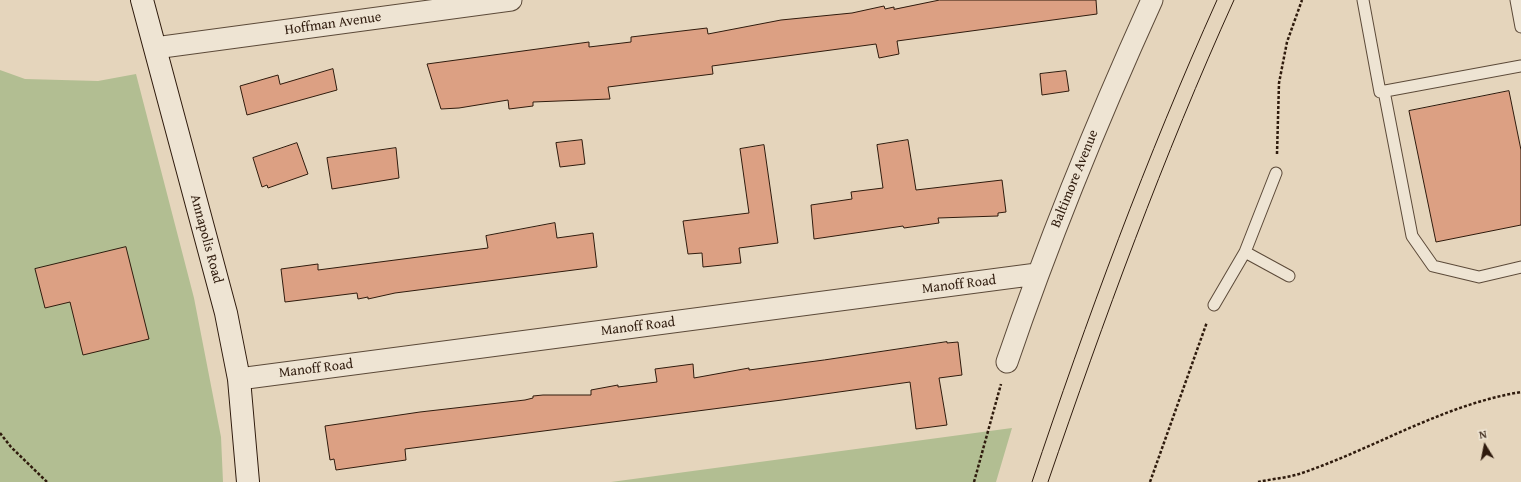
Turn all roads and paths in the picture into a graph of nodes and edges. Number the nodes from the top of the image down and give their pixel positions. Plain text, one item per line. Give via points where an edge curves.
1 (142, 0) edge
2 (510, 0) edge
3 (1152, 0) edge
4 (1302, 0) edge
5 (1363, 0) edge
6 (1516, 0) edge
7 (1521, 28) edge
8 (155, 48) junction
9 (1521, 66) edge
10 (1384, 91) junction
11 (1276, 173) joint
12 (1245, 252) junction
13 (1521, 267) edge
14 (1037, 274) junction
15 (1289, 276) dead end
16 (1214, 305) joint
17 (1007, 362) joint
18 (239, 379) junction
19 (1521, 392) edge
20 (0, 433) edge
21 (47, 482) edge
22 (248, 482) edge
23 (974, 482) edge
24 (1150, 482) edge
25 (1258, 482) edge

1 - 8 main road, Annapolis Road
2 - 8 street, Hoffman Avenue
3 - 14 street, Baltimore Avenue via 1117,76
4 - 11 path via 1287,42 1279,83
5 - 10 lane via 1380,92
6 - 7 lane
8 - 18 main road, Annapolis Road via 226,312
9 - 10 lane
10 - 13 lane via 1412,236 1433,266 1479,277
11 - 12 lane
12 - 15 lane
12 - 16 lane
14 - 17 street, Baltimore Avenue
14 - 18 street, Manoff Road
16 - 24 path
17 - 23 path
18 - 22 main road, Annapolis Road
19 - 25 path via 1442,414 1354,453 1298,474
20 - 21 path

